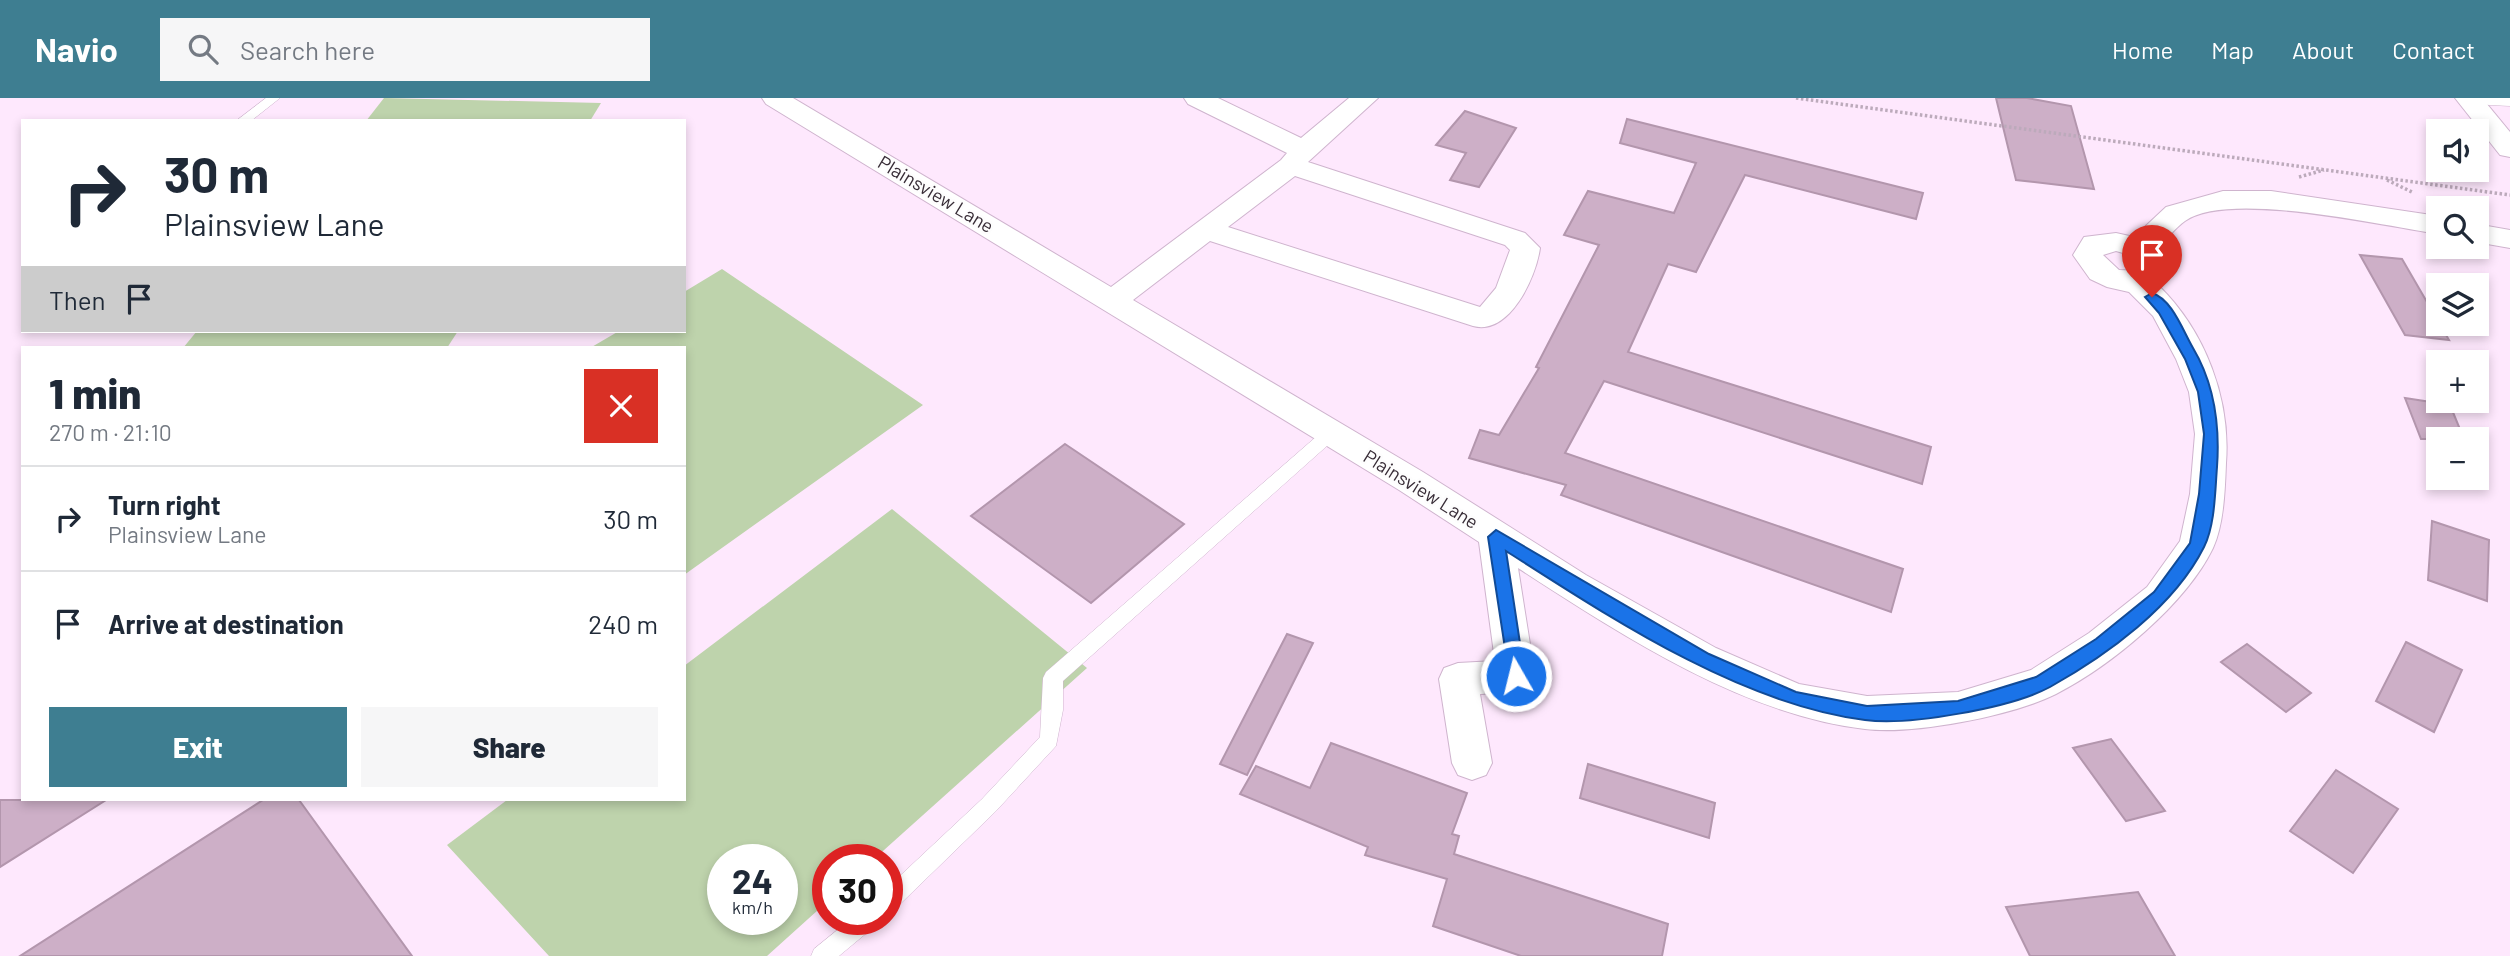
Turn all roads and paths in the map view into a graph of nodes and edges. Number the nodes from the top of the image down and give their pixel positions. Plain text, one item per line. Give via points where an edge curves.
1 (274, 98) edge
2 (775, 98) edge
3 (1197, 98) edge
4 (1365, 98) edge
5 (1796, 98) edge
6 (2469, 99) edge
7 (2510, 102) edge
8 (245, 119) edge
9 (2508, 145) edge
10 (1297, 158) junction
11 (2510, 195) edge
12 (2426, 223) edge
13 (1206, 230) junction
14 (2489, 235) edge
15 (2510, 239) edge
16 (2140, 247) junction
17 (2139, 284) junction
18 (1114, 300) junction
19 (1331, 433) junction
20 (1496, 537) junction
21 (1472, 763) dead end
22 (903, 887) edge
23 (848, 935) edge
24 (822, 956) edge

1 - 8 lane
2 - 18 street, Plainsview Lane
3 - 10 street
4 - 10 street
5 - 11 path
6 - 7 lane
6 - 9 street
10 - 13 street
10 - 13 street via 1516,239 1525,248 1523,265 1494,312 1484,319
12 - 16 street via 2271,200 2223,200 2176,213
13 - 18 street
14 - 15 street
16 - 17 street via 2158,261 2157,276
16 - 17 street via 2094,244 2088,255 2095,270
17 - 20 street, Plainsview Lane via 2165,310 2205,392 2212,434 2197,545 2160,597 2102,644 2042,683 1958,708 1867,713 1794,699 1703,659
18 - 19 street, Plainsview Lane
19 - 20 street, Plainsview Lane
19 - 22 lane via 1053,678 1049,740
20 - 21 street via 1516,676 1458,680
23 - 24 lane

